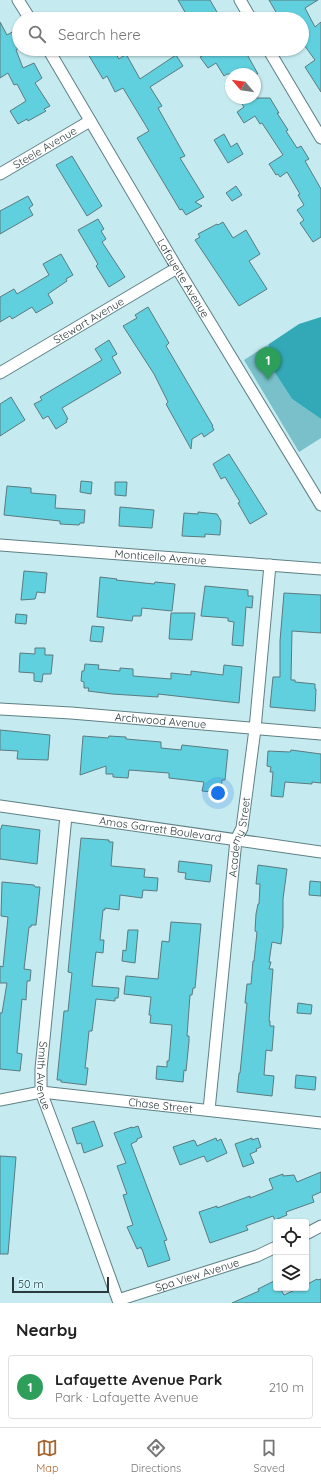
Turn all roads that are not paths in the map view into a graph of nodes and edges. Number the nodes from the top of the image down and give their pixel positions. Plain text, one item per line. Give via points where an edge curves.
1 (18, 0) edge
2 (240, 0) edge
3 (26, 12) edge
4 (247, 12) edge
5 (52, 56) edge
6 (272, 56) edge
7 (90, 121) junction
8 (321, 138) edge
9 (0, 174) edge
10 (177, 268) junction
11 (0, 373) edge
12 (321, 505) edge
13 (0, 544) edge
14 (270, 564) junction
15 (321, 569) edge
16 (0, 709) edge
17 (255, 729) junction
18 (321, 734) edge
19 (0, 806) edge
20 (66, 816) junction
21 (236, 840) junction
22 (321, 852) edge
23 (41, 1092) junction
24 (0, 1100) edge
25 (210, 1110) junction
26 (321, 1123) edge
27 (321, 1226) edge
28 (309, 1232) edge
29 (273, 1248) edge
30 (118, 1300) joint

1 - 3 street
2 - 4 street
5 - 7 street, Lafayette Avenue
6 - 8 street
7 - 9 street, Steele Avenue
7 - 10 street, Lafayette Avenue
10 - 11 street, Stewart Avenue
10 - 12 street, Lafayette Avenue
13 - 14 street, Monticello Avenue
14 - 15 street, Monticello Avenue
14 - 17 street, Academy Street
16 - 17 street, Archwood Avenue
17 - 18 street, Archwood Avenue
17 - 21 street, Academy Street via 242,828
19 - 20 street, Amos Garrett Boulevard
20 - 21 street, Amos Garrett Boulevard
20 - 23 street, Smith Avenue via 41,1069
21 - 22 street, Amos Garrett Boulevard
21 - 25 street, Academy Street
23 - 24 street, Chase Street
23 - 25 street, Chase Street
23 - 30 street, Smith Avenue
25 - 26 street, Chase Street
27 - 28 street
29 - 30 street, Spa View Avenue via 257,1256

